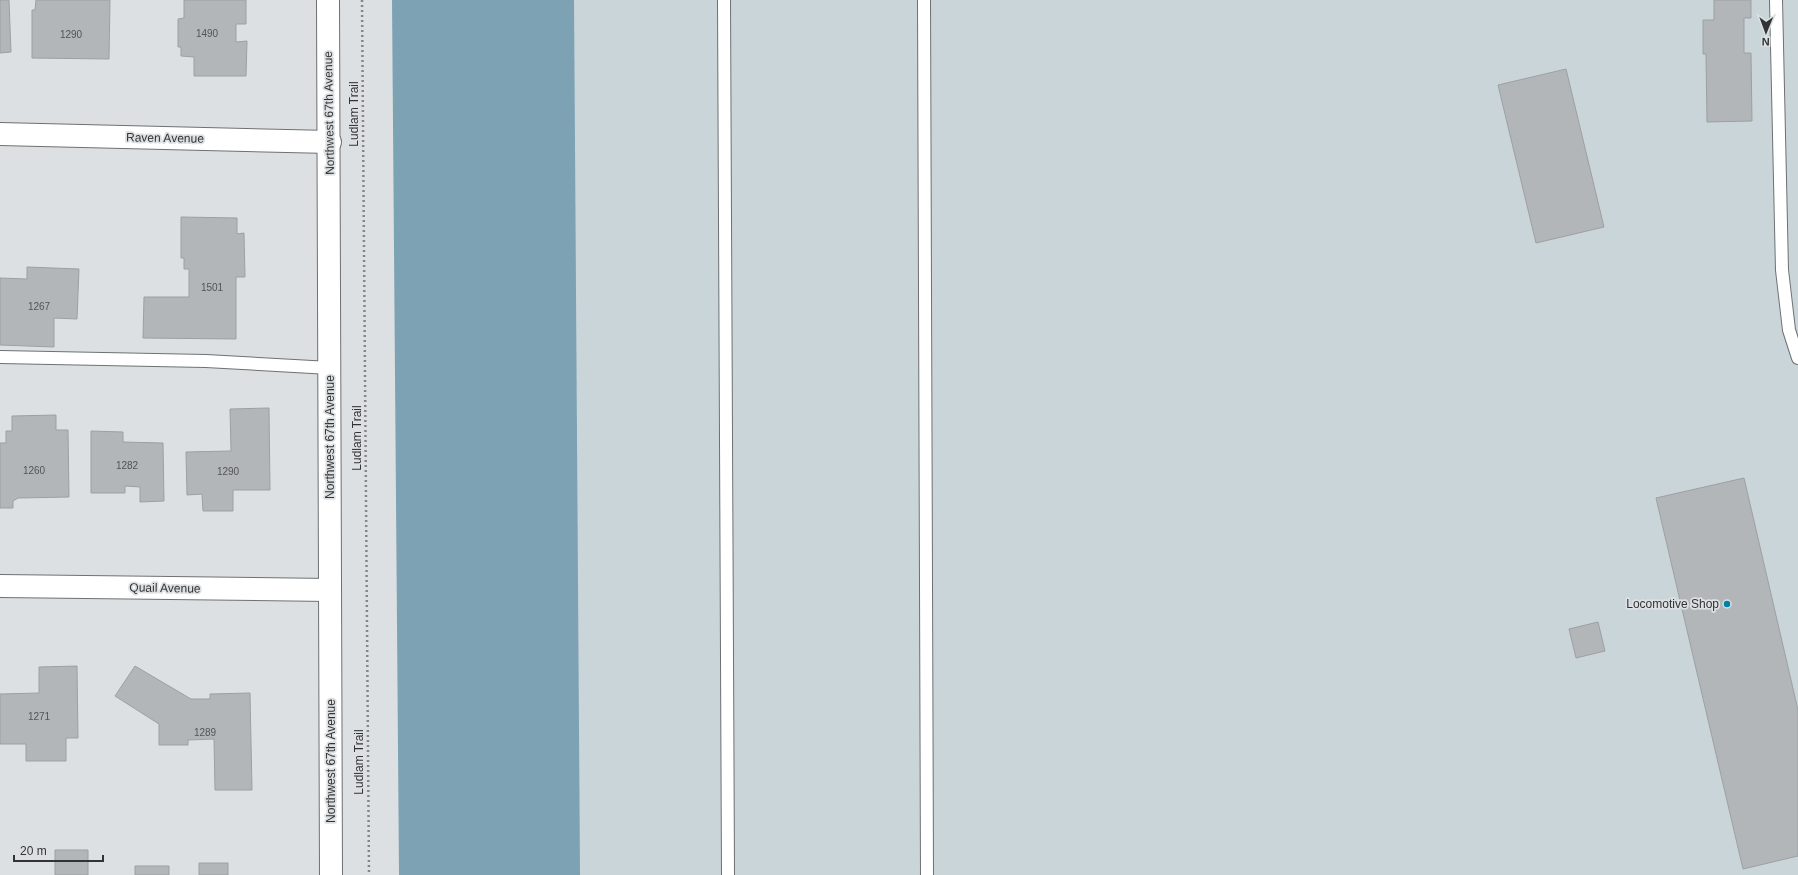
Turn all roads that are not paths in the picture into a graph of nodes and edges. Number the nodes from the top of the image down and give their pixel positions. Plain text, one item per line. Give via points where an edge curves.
1 (328, 0) edge
2 (724, 0) edge
3 (924, 0) edge
4 (1776, 0) edge
5 (0, 134) edge
6 (330, 142) junction
7 (0, 357) edge
8 (1798, 358) edge
9 (330, 368) junction
10 (0, 586) edge
11 (330, 590) junction
12 (331, 875) edge
13 (728, 875) edge
14 (927, 875) edge

1 - 6 street, Northwest 67th Avenue
2 - 13 lane
3 - 14 lane
4 - 8 lane via 1782,270 1789,330
5 - 6 street, Raven Avenue
6 - 9 street, Northwest 67th Avenue
7 - 9 lane via 206,361
9 - 11 street, Northwest 67th Avenue
10 - 11 street, Quail Avenue
11 - 12 street, Northwest 67th Avenue

